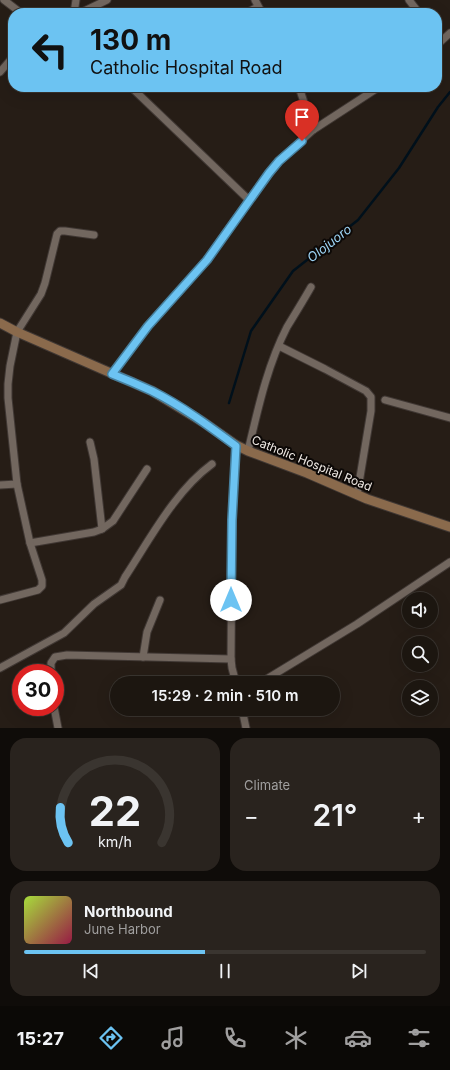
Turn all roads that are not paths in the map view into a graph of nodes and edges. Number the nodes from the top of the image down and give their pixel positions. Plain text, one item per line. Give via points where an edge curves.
1 (4, 0) edge
2 (107, 0) edge
3 (409, 0) edge
4 (14, 8) edge
5 (90, 8) edge
6 (415, 8) edge
7 (8, 63) edge
8 (0, 72) edge
9 (136, 92) edge
10 (301, 92) edge
11 (371, 92) edge
12 (313, 130) junction
13 (248, 200) junction
14 (94, 235) dead end
15 (311, 287) dead end
16 (0, 323) edge
17 (17, 332) junction
18 (279, 346) junction
19 (112, 374) junction
20 (385, 400) dead end
21 (450, 418) edge
22 (90, 442) dead end
23 (236, 446) junction
24 (248, 451) junction
25 (212, 464) dead end
26 (147, 469) dead end
27 (16, 484) junction
28 (0, 485) edge
29 (357, 495) junction
30 (450, 527) edge
31 (102, 529) junction
32 (30, 543) junction
33 (450, 562) edge
34 (0, 600) edge
35 (160, 600) dead end
36 (143, 657) junction
37 (231, 659) junction
38 (51, 664) edge
39 (0, 668) edge
40 (234, 676) edge
41 (272, 676) edge
42 (56, 716) edge
43 (243, 716) edge
44 (58, 728) edge
45 (246, 728) edge

1 - 4 street
2 - 5 street
3 - 6 street
7 - 8 street
9 - 13 street
10 - 12 street
11 - 12 street
12 - 13 street via 279,161
13 - 19 street via 207,260 148,326
14 - 17 street via 65,231 57,234 43,288
15 - 18 street
16 - 17 street, Catholic Hospital Road
17 - 19 street, Catholic Hospital Road
17 - 27 street via 8,384
18 - 24 street via 263,389
18 - 29 street via 366,391 371,397
19 - 23 street, Catholic Hospital Road via 174,403
20 - 21 street
22 - 31 street
23 - 24 street, Catholic Hospital Road
23 - 37 street via 232,520
24 - 29 street, Catholic Hospital Road
25 - 39 street via 198,475 177,499 122,585 94,604 64,633
26 - 31 street via 113,521
27 - 28 street
27 - 32 street
29 - 30 street, Catholic Hospital Road
31 - 32 street
32 - 34 street via 42,586 38,590
33 - 41 street via 357,624
35 - 36 street via 147,632
36 - 37 street
36 - 38 street via 67,655 55,657
37 - 40 street
42 - 44 street
43 - 45 street

